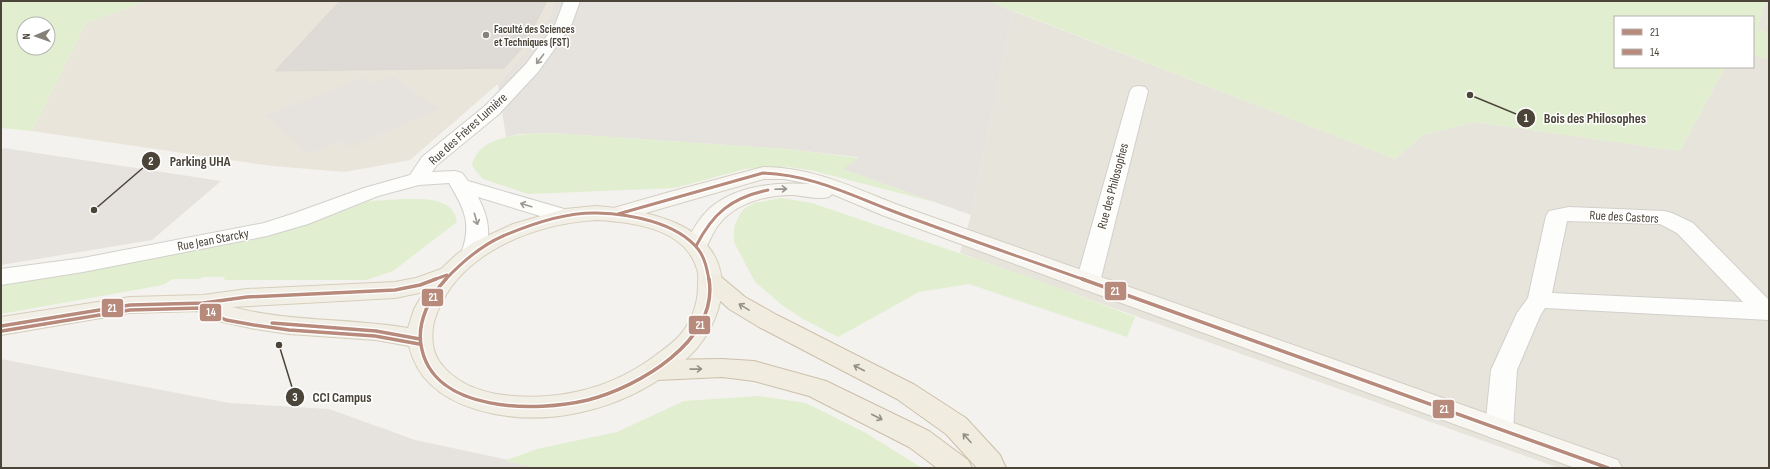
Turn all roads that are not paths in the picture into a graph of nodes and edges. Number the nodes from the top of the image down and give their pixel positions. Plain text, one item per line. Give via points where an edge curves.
1 (572, 1) edge
2 (1138, 91) dead end
3 (418, 179) junction
4 (458, 181) junction
5 (890, 210) junction
6 (618, 214) junction
7 (563, 216) junction
8 (696, 246) junction
9 (472, 254) junction
10 (447, 276) junction
11 (1, 278) edge
12 (712, 281) junction
13 (1088, 282) junction
14 (1539, 300) junction
15 (203, 303) junction
16 (1767, 311) edge
17 (1, 326) edge
18 (420, 339) junction
19 (657, 370) junction
20 (1499, 429) junction
21 (958, 468) edge
22 (992, 468) edge
23 (1608, 468) edge

1 -> 3 street, Rue des Frères Lumière via 563,26 532,68 492,110 429,161
2 - 13 street, Rue des Philosophes
3 - 4 street, Rue des Frères Lumière
3 - 11 street, Rue Jean Starcky via 371,192 267,229 83,265
7 -> 4 street
4 -> 9 street via 477,220 478,234
5 - 6 main road via 815,178 784,172 763,173 726,182
8 -> 5 main road via 704,229 716,214 746,196 764,190 782,188 813,191
5 - 13 main road
6 - 7 main road
6 - 8 main road via 663,224
7 - 9 main road via 503,236
8 - 12 main road via 706,262
9 - 10 main road
10 - 15 main road via 395,290 247,297
10 - 18 main road via 425,310
12 - 19 main road via 708,310 689,341
22 -> 12 highway via 956,426 906,392 768,321 737,303
13 - 20 main road
14 - 16 street, Rue des Castors
14 - 16 street, Rue des Castors via 1557,216 1569,214 1664,218 1685,228
14 - 20 street, Rue des Castors via 1529,313 1504,370
15 - 17 main road via 130,305
15 - 18 main road via 227,314 255,320 376,331
18 - 19 main road via 424,358 436,375 453,390 493,405 542,408 583,402 622,388
19 -> 21 highway via 754,370 817,388 918,439
20 - 23 main road

